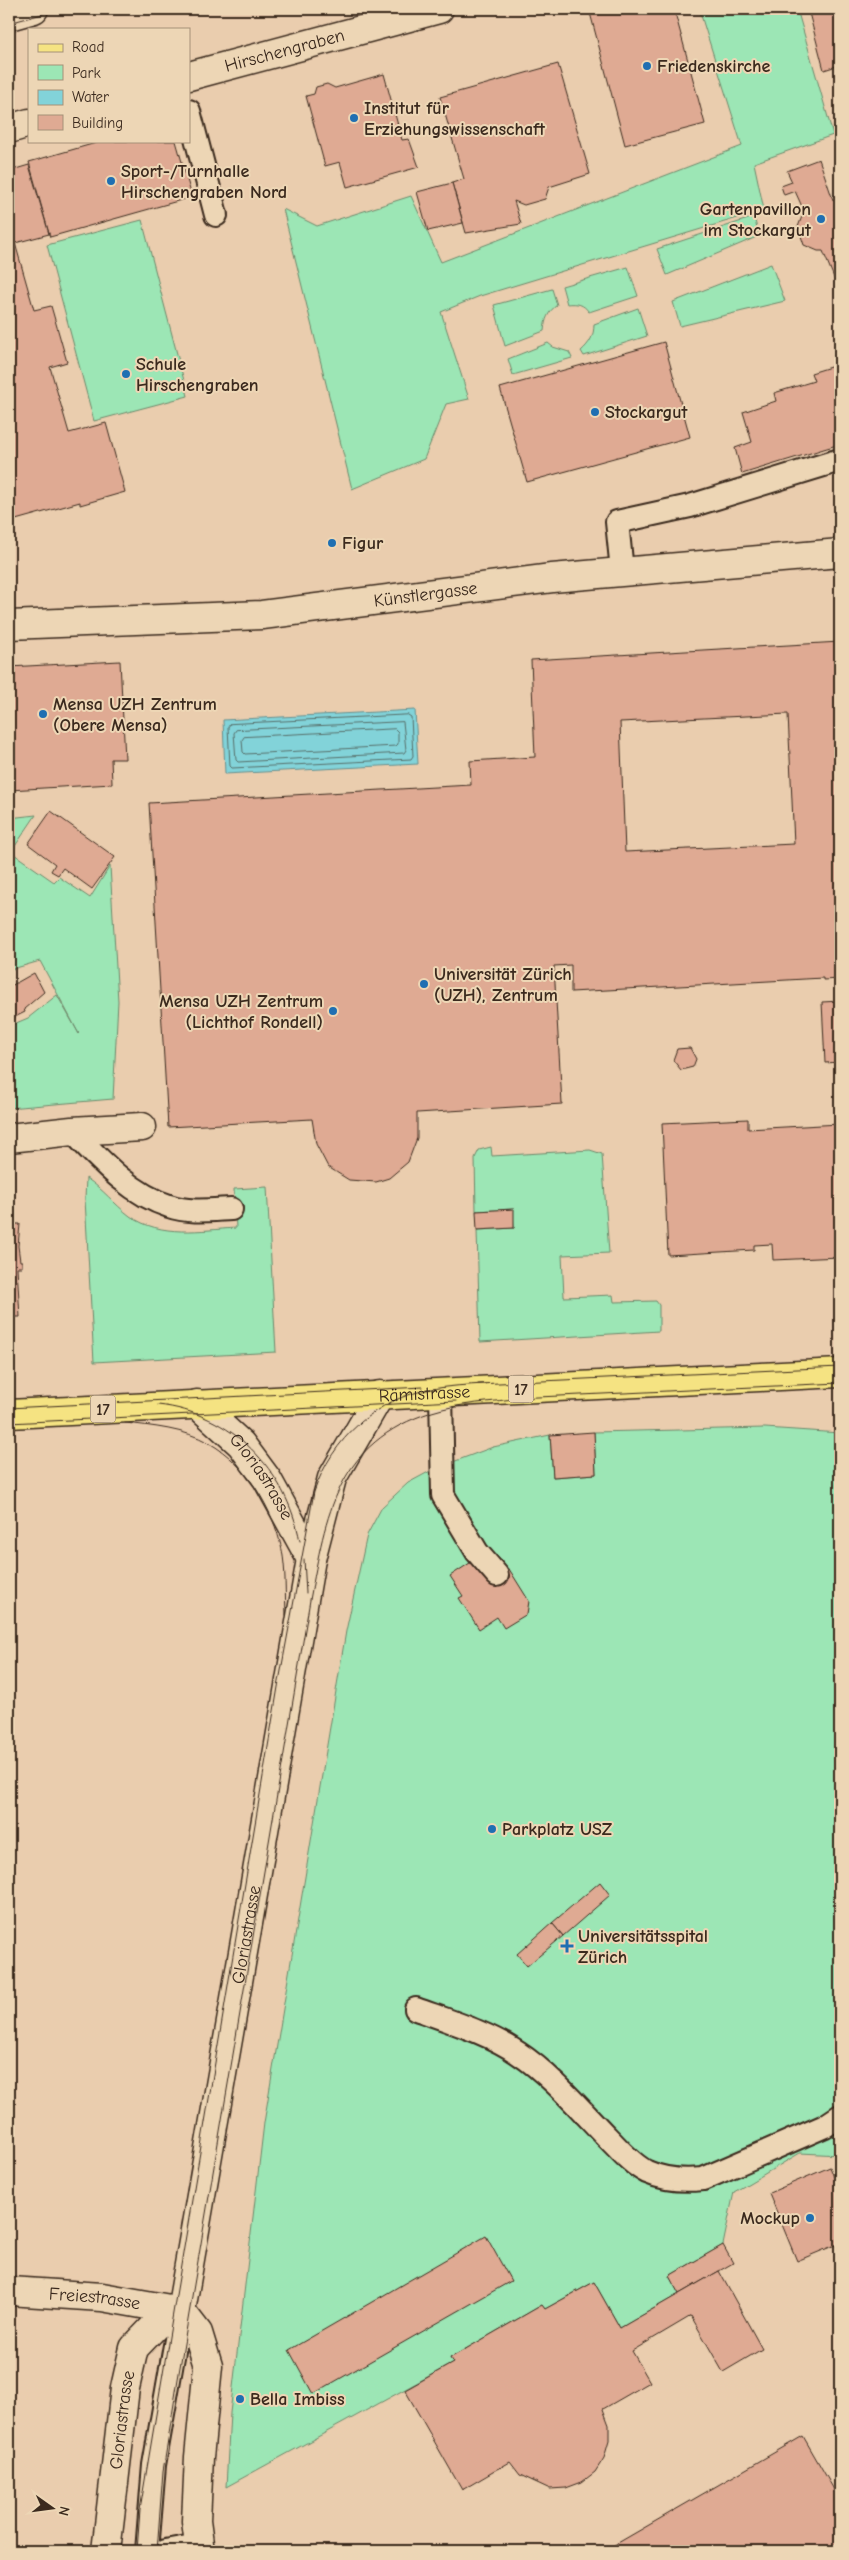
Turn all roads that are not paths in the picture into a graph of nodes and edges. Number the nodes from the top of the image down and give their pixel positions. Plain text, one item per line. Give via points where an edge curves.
1 (34, 9) edge
2 (439, 9) edge
3 (9, 16) edge
4 (190, 76) edge
5 (190, 116) edge
6 (28, 123) edge
7 (9, 129) edge
8 (216, 215) dead end
9 (840, 460) edge
10 (840, 553) edge
11 (622, 571) junction
12 (9, 625) edge
13 (142, 1127) dead end
14 (72, 1131) junction
15 (9, 1138) edge
16 (232, 1209) dead end
17 (840, 1373) edge
18 (441, 1393) junction
19 (380, 1395) junction
20 (198, 1404) junction
21 (9, 1414) edge
22 (311, 1559) junction
23 (497, 1575) dead end
24 (416, 2009) dead end
25 (840, 2116) edge
26 (9, 2291) edge
27 (181, 2310) junction
28 (199, 2548) edge
29 (106, 2551) edge
30 (147, 2551) edge
31 (165, 2551) edge

1 - 3 street
2 - 4 street, Hirschengraben
5 - 8 lane
6 - 7 street
9 - 11 lane via 690,506 617,522
10 - 11 street, Künstlergasse
11 - 12 street, Künstlergasse via 262,615
13 - 14 street
14 - 15 street
14 - 16 lane via 102,1162 147,1197 170,1207 190,1210
17 - 18 main road, Rämistrasse / 17
18 - 19 main road, Rämistrasse / 17
18 - 23 lane via 443,1495 477,1552
19 - 20 main road, Rämistrasse / 17
19 - 22 street, Gloriastrasse via 332,1478
20 - 21 main road, Rämistrasse / 17
20 - 22 street, Gloriastrasse via 241,1444 267,1479
22 - 27 street, Gloriastrasse
24 - 25 lane via 465,2027 518,2053 561,2090 629,2160 647,2172 670,2179 703,2179 825,2126
26 - 27 street, Freiestrasse via 102,2297
27 - 28 street via 198,2333 208,2366 199,2457 196,2521
27 - 29 street, Gloriastrasse via 156,2325 134,2348 125,2388
27 - 30 lane, Gloriastrasse via 154,2465
28 - 31 lane

